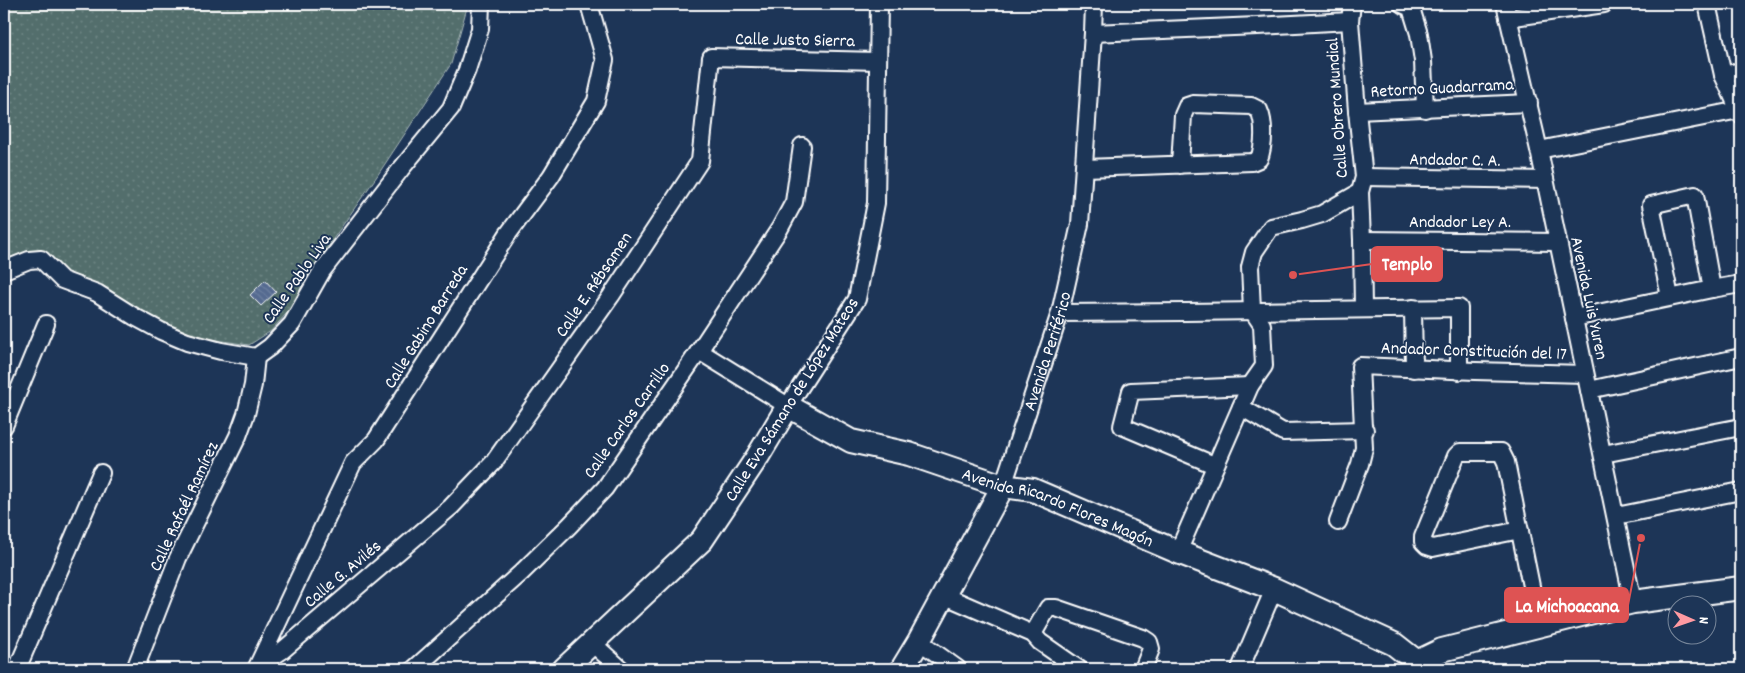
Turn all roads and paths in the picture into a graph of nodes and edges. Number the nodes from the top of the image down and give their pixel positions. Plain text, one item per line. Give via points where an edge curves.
1 (481, 4) edge
2 (589, 4) edge
3 (879, 4) edge
4 (1094, 4) edge
5 (1352, 4) edge
6 (1402, 4) edge
7 (1604, 4) edge
8 (1707, 4) edge
9 (1507, 11) edge
10 (1350, 21) junction
11 (1093, 33) junction
12 (711, 58) joint
13 (878, 61) junction
14 (1741, 71) edge
15 (1723, 75) junction
16 (1529, 103) junction
17 (1425, 109) junction
18 (1357, 111) junction
19 (1740, 112) edge
20 (802, 146) dead end
21 (1539, 150) junction
22 (1180, 165) junction
23 (1084, 168) junction
24 (1545, 180) junction
25 (1362, 184) junction
26 (1362, 240) junction
27 (1558, 242) junction
28 (4, 270) edge
29 (1741, 284) edge
30 (1712, 288) junction
31 (1670, 297) junction
32 (1363, 308) junction
33 (1413, 308) junction
34 (1252, 310) junction
35 (1060, 313) junction
36 (1574, 318) junction
37 (46, 324) dead end
38 (699, 351) junction
39 (256, 357) junction
40 (1741, 357) edge
41 (1414, 369) junction
42 (1459, 371) junction
43 (1587, 382) junction
44 (1250, 386) junction
45 (788, 406) junction
46 (1241, 407) junction
47 (4, 426) edge
48 (1741, 427) edge
49 (1365, 430) junction
50 (1603, 454) junction
51 (1214, 465) junction
52 (101, 473) dead end
53 (1003, 486) junction
54 (1741, 491) edge
55 (451, 507) joint
56 (1616, 516) junction
57 (1338, 522) dead end
58 (1520, 530) junction
59 (1178, 552) junction
60 (1741, 588) edge
61 (1274, 589) junction
62 (944, 595) junction
63 (1633, 602) junction
64 (1539, 626) junction
65 (1033, 634) junction
66 (919, 641) junction
67 (592, 643) junction
68 (1415, 666) edge
69 (257, 668) edge
70 (17, 669) edge
71 (135, 669) edge
72 (414, 669) edge
73 (564, 669) edge
74 (621, 669) edge
75 (902, 669) edge
76 (958, 669) edge
77 (1079, 669) edge
78 (1143, 669) edge
79 (1240, 669) edge

1 - 39 street, Calle Pablo Liva via 480,29 451,108 322,271 292,324
2 - 69 street, Calle Gabino Barreda via 605,60 596,101 551,176 508,234 376,440 353,463
3 - 13 street, Calle Eva Sámano de López Mateos
4 - 11 street, Avenida Periférico
5 - 10 street, Calle Obrero Mundial
6 - 17 street via 1411,8 1424,61
7 - 9 street
8 - 15 street
9 - 16 street, Avenida Luis Yuren
10 - 11 street
10 - 18 street, Calle Obrero Mundial
11 - 23 street, Avenida Periférico
12 - 13 street, Calle Justo Sierra
12 - 55 street, Calle E. Rébsamen via 700,161 611,296 493,463
13 - 45 street, Calle Eva Sámano de López Mateos via 876,203 857,299
14 - 15 street
15 - 19 street
16 - 17 street, Retorno Guadarrama
16 - 21 street, Avenida Luis Yuren
17 - 18 street, Retorno Guadarrama
18 - 25 street, Calle Obrero Mundial
19 - 21 street
20 - 38 street, Calle Carlos Carrillo via 794,202
21 - 24 street, Avenida Luis Yuren
22 - 22 street via 1259,159 1262,152 1260,110 1251,106 1187,106 1183,115
22 - 23 street
23 - 35 street, Avenida Periférico via 1080,224
24 - 25 street, Andador C. A.
24 - 27 street, Avenida Luis Yuren
25 - 26 street, Calle Obrero Mundial
25 - 34 street via 1322,214 1270,227 1254,252 1250,267
26 - 27 street, Andador Ley A.
26 - 32 street, Calle Obrero Mundial
27 - 36 street, Avenida Luis Yuren
28 - 39 street via 29,260 41,260 62,280 97,293 161,330 196,344
29 - 30 street
30 - 31 street
30 - 31 street via 1695,195 1651,206
31 - 36 street
32 - 33 street
32 - 34 street
33 - 41 street
33 - 42 street via 1459,308
34 - 35 street
34 - 44 street via 1262,325 1264,366
35 - 53 street, Avenida Periférico
36 - 43 street, Avenida Luis Yuren
37 - 47 street
38 - 45 street, Avenida Ricardo Flores Magón
38 - 72 street, Calle Carlos Carrillo via 604,488 521,573
39 - 71 street, Calle Rafaél Ramírez via 253,385 238,436 178,558
40 - 43 street, Andador Constitución del 17
41 - 42 street, Andador Constitución del 17
41 - 49 street, Andador Constitución del 17 via 1360,366
42 - 43 street, Andador Constitución del 17
43 - 50 street, Avenida Luis Yuren
44 - 46 street
44 - 51 street via 1131,391 1122,426
45 - 53 street, Avenida Ricardo Flores Magón via 851,441 909,454
45 - 67 street, Calle Eva Sámano de López Mateos via 702,540
46 - 49 street via 1283,432
46 - 51 street
48 - 50 street
49 - 57 street via 1360,464
50 - 56 street, Avenida Luis Yuren
51 - 59 street
52 - 70 street
53 - 59 street, Avenida Ricardo Flores Magón via 1033,490
53 - 62 street, Avenida Periférico
54 - 56 street
55 - 69 street, Calle G. Avilés via 283,650
56 - 63 street, Avenida Luis Yuren
58 - 58 street via 1501,452 1460,452 1423,542 1434,548
58 - 64 street
59 - 61 street, Avenida Ricardo Flores Magón
60 - 63 street
61 - 68 street, Avenida Ricardo Flores Magón via 1394,644
61 - 79 street
62 - 65 street
62 - 66 street, Avenida Periférico
63 - 64 street
64 - 68 street via 1442,650
65 - 77 street
65 - 78 street via 1048,608 1056,608 1149,642 1151,649
66 - 75 street, Avenida Periférico
66 - 76 street
67 - 73 street, Calle Eva Sámano de López Mateos
67 - 74 street

